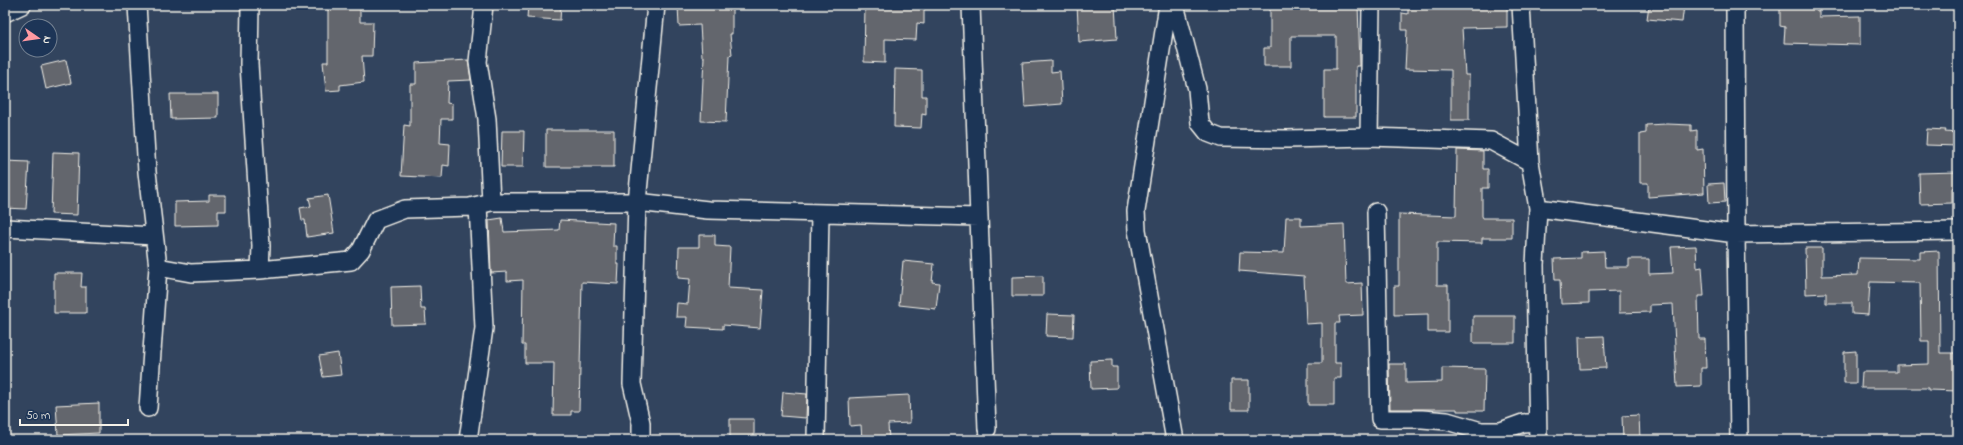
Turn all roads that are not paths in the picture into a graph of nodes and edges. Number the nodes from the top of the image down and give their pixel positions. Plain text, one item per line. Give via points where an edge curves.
1 (22, 5) edge
2 (137, 5) edge
3 (250, 5) edge
4 (484, 5) edge
5 (656, 5) edge
6 (971, 5) edge
7 (1168, 5) edge
8 (1175, 5) edge
9 (1371, 5) edge
10 (1521, 5) edge
11 (1735, 5) edge
12 (5, 13) edge
13 (1369, 138) junction
14 (1530, 162) junction
15 (637, 202) junction
16 (484, 203) junction
17 (1538, 208) junction
18 (1376, 212) dead end
19 (820, 213) junction
20 (978, 217) junction
21 (5, 228) edge
22 (1958, 231) edge
23 (1736, 234) junction
24 (154, 236) junction
25 (158, 267) junction
26 (260, 270) junction
27 (148, 408) dead end
28 (1537, 422) junction
29 (987, 429) dead end
30 (468, 440) edge
31 (641, 440) edge
32 (816, 440) edge
33 (1175, 440) edge
34 (1538, 440) edge
35 (1739, 440) edge

1 - 12 street
2 - 24 street via 147,172
3 - 26 street via 250,64 261,246
4 - 16 street via 478,62 487,119
5 - 15 street
6 - 20 street
7 - 33 street via 1136,211 1137,230
8 - 13 street via 1197,89 1200,123 1208,133 1221,138
9 - 13 street
10 - 14 street
11 - 23 street
13 - 14 street via 1491,141
14 - 17 street
15 - 16 street
15 - 19 street via 708,210
15 - 31 street via 632,384 641,423
16 - 26 street via 405,208 376,220 361,250 351,261
16 - 30 street via 484,328
17 - 23 street
17 - 28 street via 1535,264
18 - 28 street via 1380,419 1447,421 1481,431 1501,431 1523,423
19 - 20 street
19 - 32 street
20 - 29 street
21 - 24 street
22 - 23 street
23 - 35 street
24 - 25 street
25 - 26 street via 191,273
25 - 27 street
28 - 34 street

